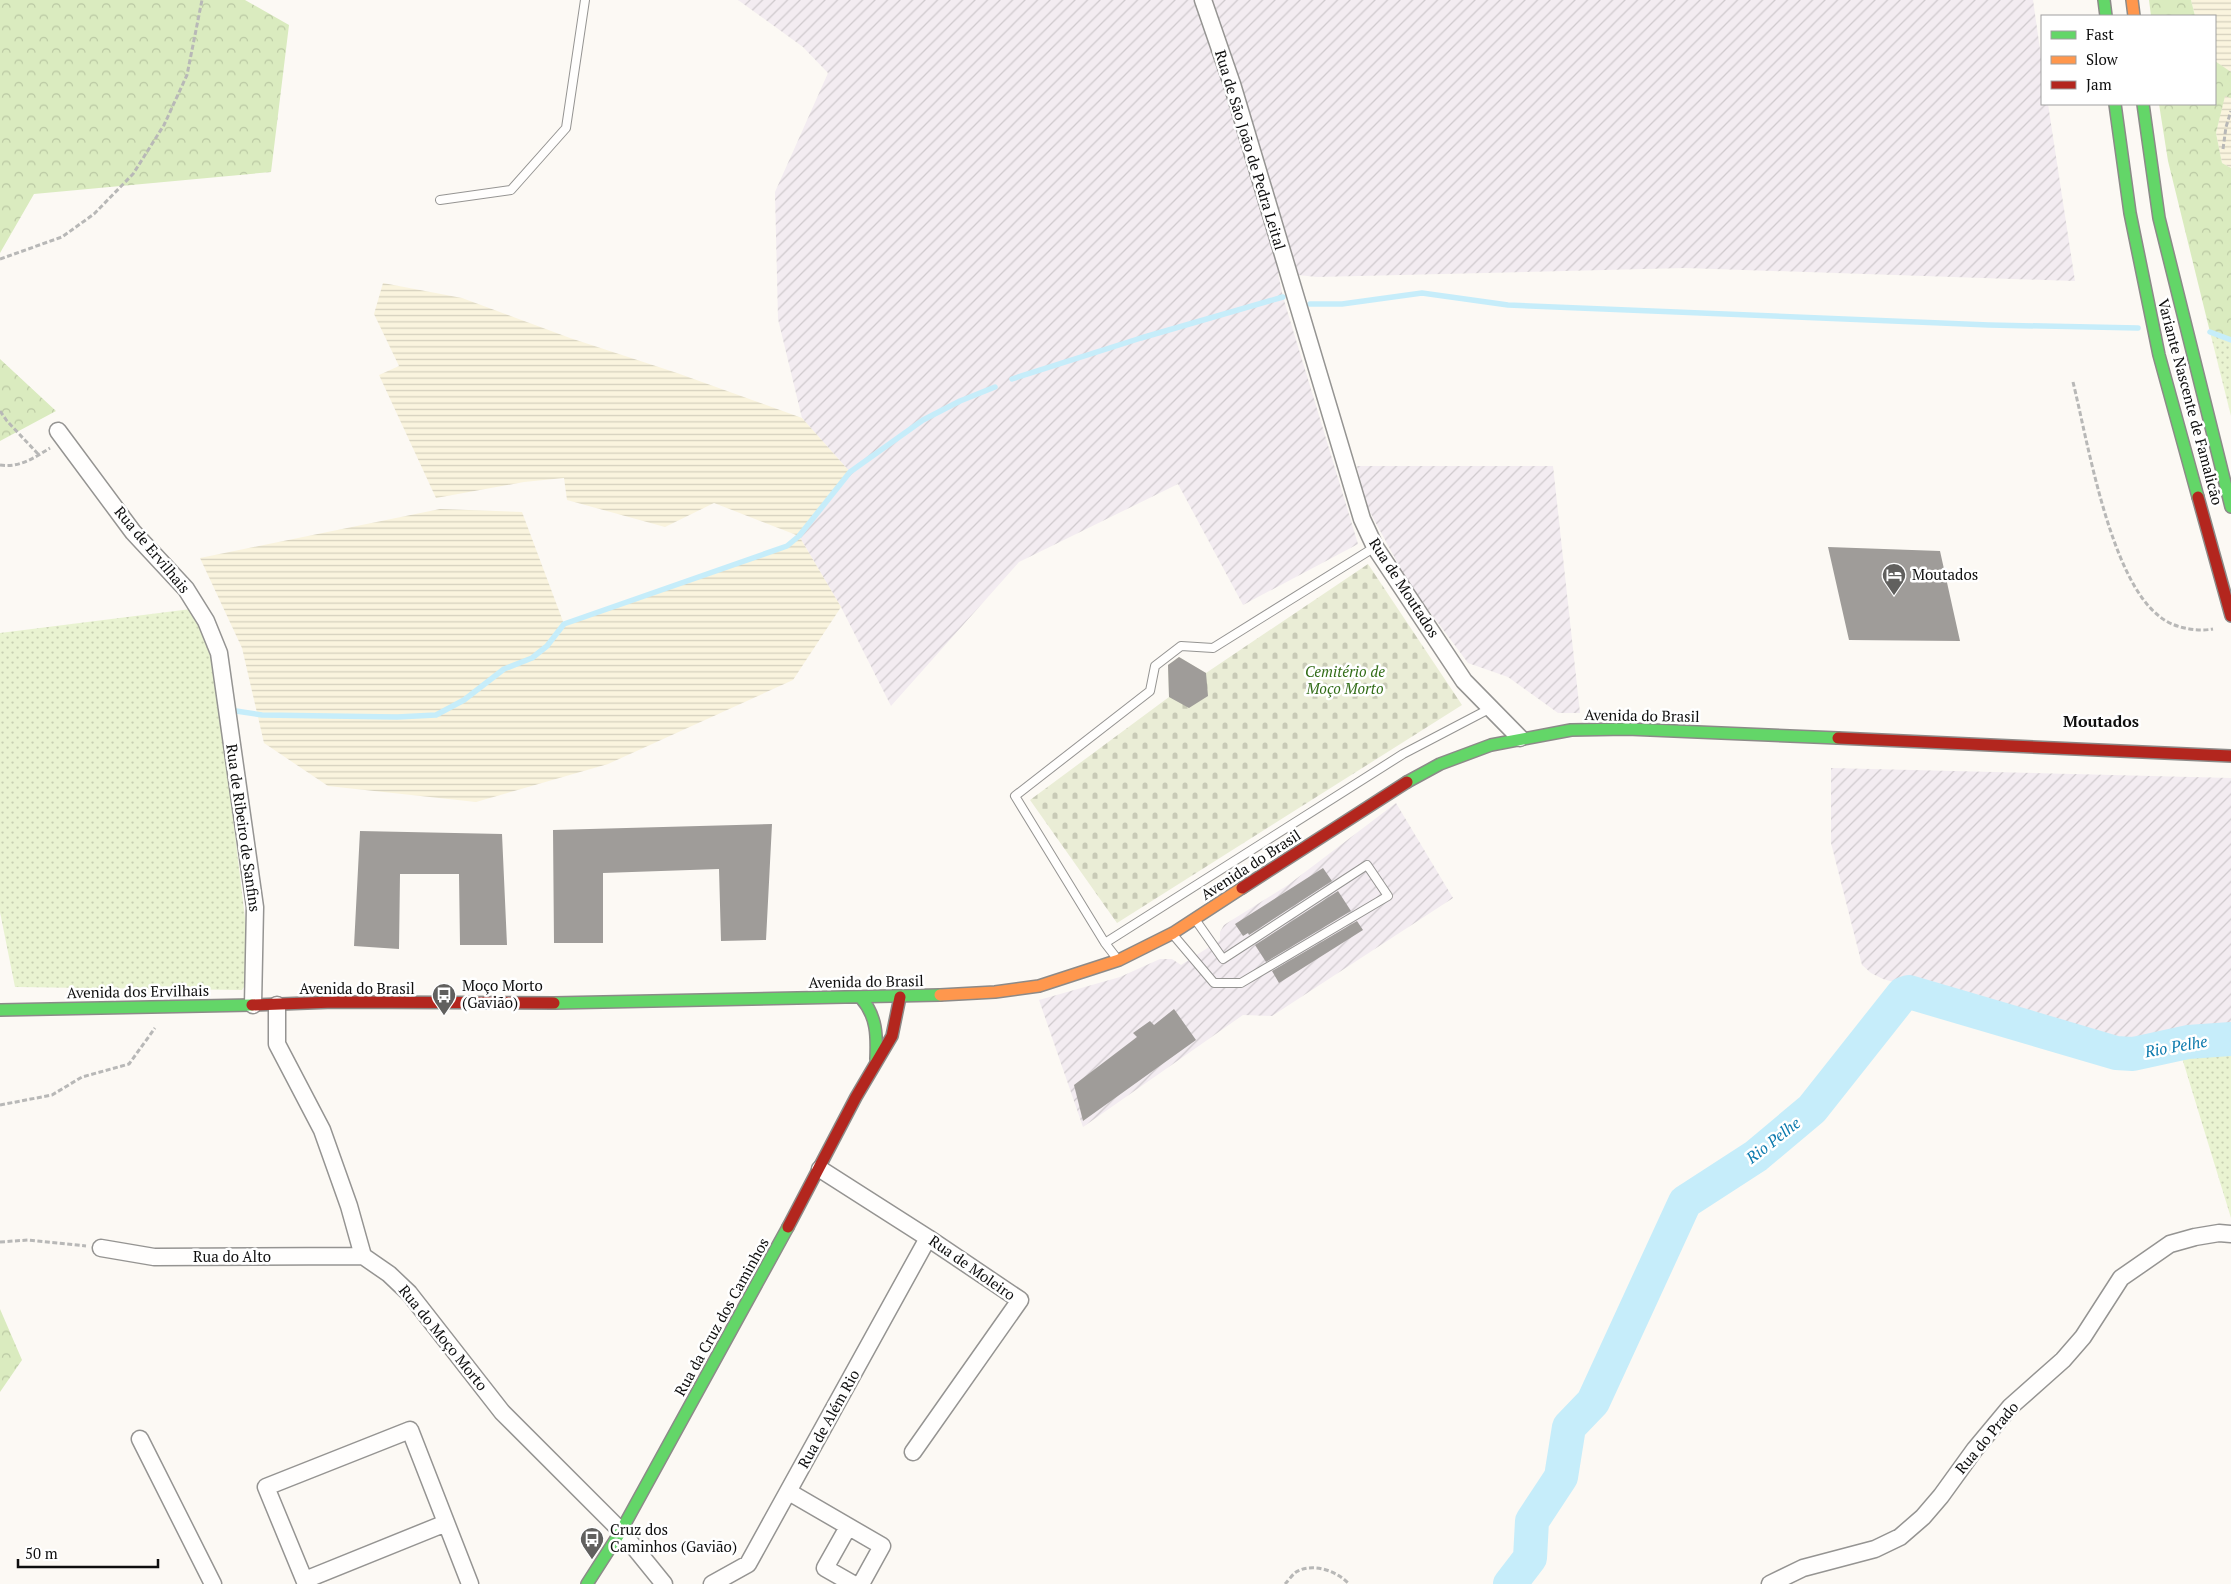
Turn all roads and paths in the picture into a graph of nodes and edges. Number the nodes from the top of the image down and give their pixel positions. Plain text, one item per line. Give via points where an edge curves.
1 (202, 0) edge
2 (585, 0) edge
3 (1204, 0) edge
4 (2104, 0) edge
5 (2132, 0) edge
6 (2106, 15) edge
7 (2134, 15) edge
8 (2115, 105) edge
9 (2143, 105) edge
10 (2231, 111) edge
11 (2223, 149) dead end
12 (440, 200) dead end
13 (0, 259) edge
14 (1295, 300) joint
15 (2073, 382) dead end
16 (0, 411) edge
17 (61, 435) joint
18 (39, 455) junction
19 (0, 465) edge
20 (2231, 507) edge
21 (1375, 547) junction
22 (2231, 616) edge
23 (2222, 628) dead end
24 (1491, 708) junction
25 (226, 710) joint
26 (1520, 738) junction
27 (2231, 756) edge
28 (1195, 920) junction
29 (1172, 933) junction
30 (1106, 943) junction
31 (1119, 960) junction
32 (900, 997) junction
33 (861, 998) junction
34 (254, 1005) junction
35 (277, 1005) junction
36 (173, 1006) junction
37 (0, 1010) edge
38 (876, 1061) junction
39 (0, 1105) edge
40 (820, 1169) junction
41 (2231, 1234) edge
42 (928, 1238) junction
43 (0, 1242) edge
44 (101, 1248) joint
45 (363, 1256) junction
46 (140, 1439) dead end
47 (913, 1452) dead end
48 (789, 1492) junction
49 (446, 1523) junction
50 (848, 1527) junction
51 (621, 1531) junction
52 (306, 1582) edge
53 (213, 1584) edge
54 (470, 1584) edge
55 (587, 1584) edge
56 (664, 1584) edge
57 (712, 1584) edge
58 (853, 1584) edge
59 (861, 1584) edge
60 (1285, 1584) edge
61 (1348, 1584) edge
62 (1770, 1584) edge

1 - 13 path via 187,75 164,125 133,174 94,214 62,237
2 - 12 lane via 566,128 511,190
3 - 14 street, Rua de São João de Pedra Leital
4 - 6 main road
5 - 7 main road
8 - 22 main road, Variante Nascente de Famalicão via 2130,213 2159,355
9 - 20 main road, Variante Nascente de Famalicão via 2159,218
10 - 11 path
14 - 21 street, Rua de Moutados via 1362,519
15 - 23 path via 2112,539 2140,595 2159,617 2187,629
16 - 18 path
17 - 18 path
17 - 25 street, Rua de Ervilhais via 133,532 186,589 206,621 219,653
18 - 19 path via 8,467
21 - 24 street, Rua de Moutados via 1464,681
21 - 30 lane via 1213,648 1181,646 1155,666 1150,691 1015,796
24 - 26 street, Rua de Moutados
24 - 30 lane via 1403,754
25 - 34 street, Rua de Ribeiro de Sanfins via 255,907
26 - 27 main road, Avenida do Brasil via 1571,730 1627,729
26 - 28 main road, Avenida do Brasil via 1440,764 1390,791
28 - 29 main road, Avenida do Brasil
28 - 29 lane via 1224,959 1367,865 1388,896 1242,983 1214,983
29 - 31 main road, Avenida do Brasil
30 - 31 lane
31 - 32 main road, Avenida do Brasil via 1039,986 996,992
32 - 33 main road, Avenida do Brasil
32 - 38 main road, Rua da Cruz dos Caminhos via 892,1036
33 - 35 main road, Avenida do Brasil
33 - 38 main road, Rua da Cruz dos Caminhos via 875,1016
34 - 35 main road, Avenida dos Ervilhais
34 - 36 main road, Avenida dos Ervilhais
35 - 45 street via 277,1044 322,1130
36 - 37 main road, Avenida dos Ervilhais
36 - 39 path via 129,1064 82,1077 52,1095
38 - 40 main road, Rua da Cruz dos Caminhos
40 - 42 street, Rua de Moleiro
40 - 51 main road, Rua da Cruz dos Caminhos
41 - 62 street, Rua do Prado via 2219,1233 2170,1244 2121,1278 2083,1337 2063,1360 2010,1407 1941,1496 1900,1537 1875,1549 1803,1568
42 - 47 street, Rua de Moleiro via 1020,1300
42 - 48 street, Rua de Além Rio
43 - 44 path via 28,1240
44 - 45 street, Rua do Alto via 154,1257
45 - 51 street, Rua do Moço Morto via 409,1293 502,1412
46 - 53 street
48 - 50 street
48 - 57 street, Rua de Além Rio via 748,1564
49 - 52 street
49 - 52 street via 410,1430 266,1487
49 - 54 street
50 - 58 street via 825,1568
50 - 59 street via 882,1546
51 - 55 main road, Rua da Cruz dos Caminhos
51 - 56 street, Rua do Moço Morto
60 - 61 path via 1296,1572 1316,1567 1342,1576

